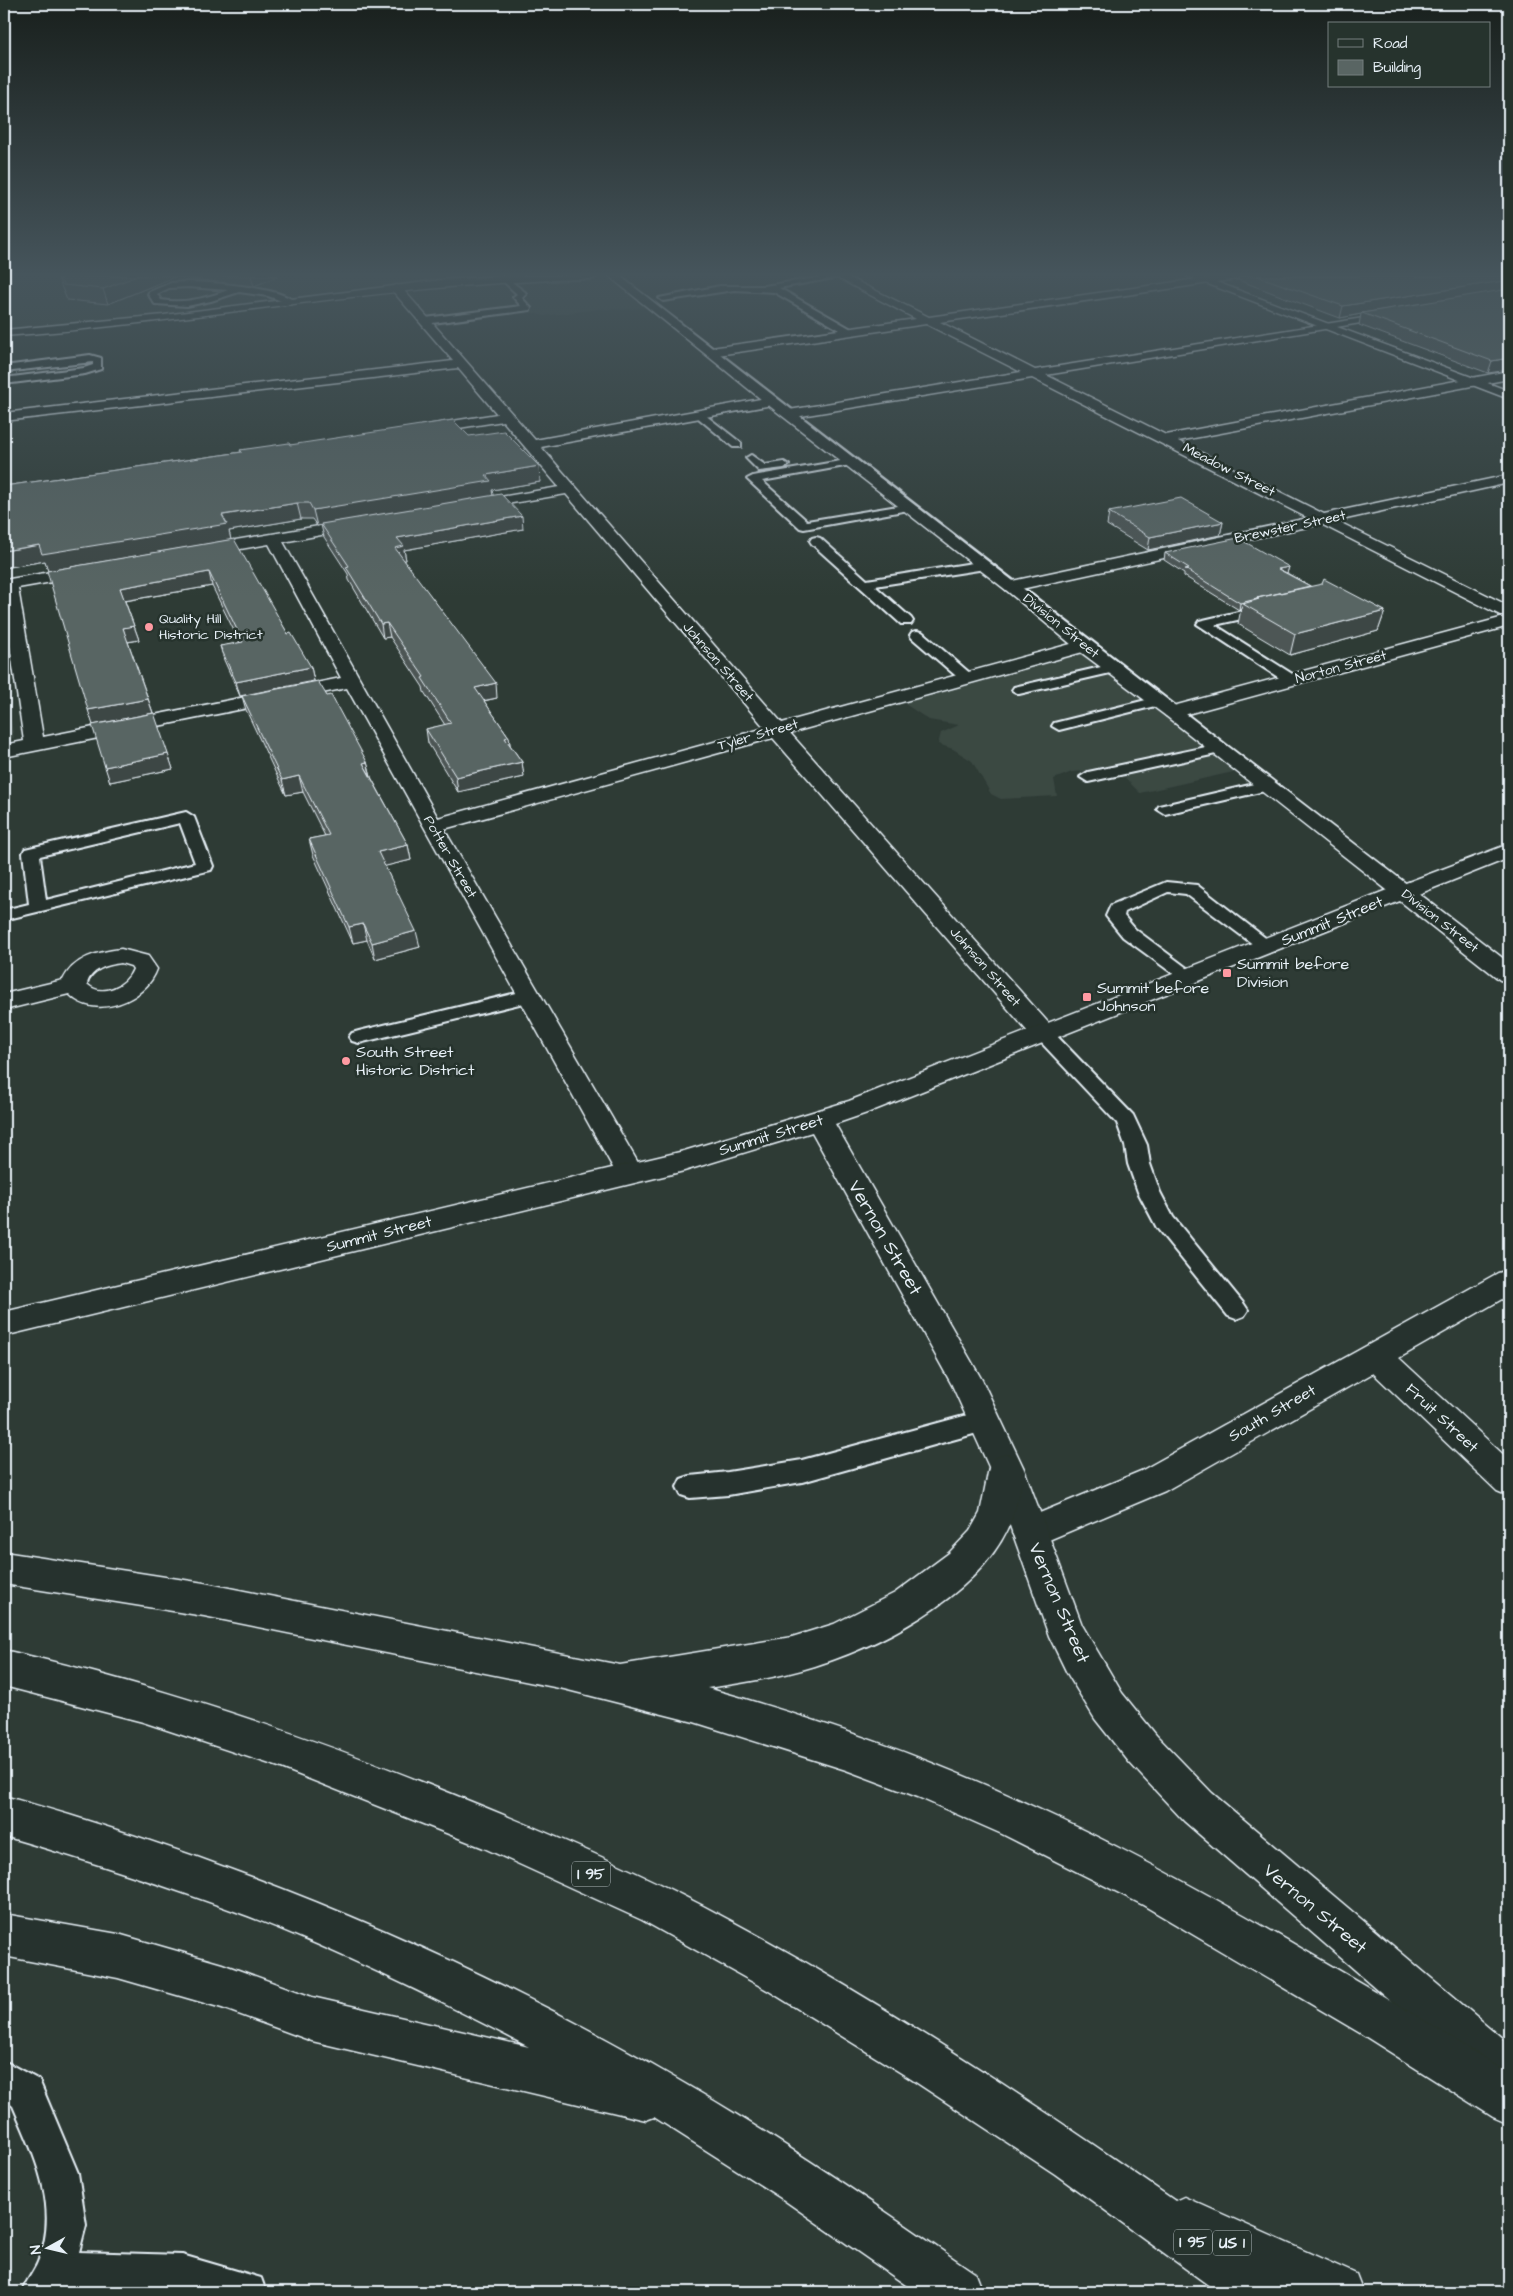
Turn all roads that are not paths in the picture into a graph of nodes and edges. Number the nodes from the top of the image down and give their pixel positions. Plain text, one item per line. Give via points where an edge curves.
1 (297, 383) edge
2 (479, 383) edge
3 (750, 383) edge
4 (978, 383) edge
5 (1053, 383) edge
6 (1462, 383) edge
7 (1479, 383) edge
8 (1509, 395) edge
9 (772, 401) junction
10 (700, 414) junction
11 (789, 414) junction
12 (507, 416) junction
13 (4, 417) edge
14 (403, 432) edge
15 (1167, 439) junction
16 (532, 445) junction
17 (737, 445) dead end
18 (751, 458) dead end
19 (848, 459) junction
20 (1509, 479) edge
21 (571, 489) junction
22 (910, 507) junction
23 (456, 508) edge
24 (1326, 519) junction
25 (380, 521) edge
26 (274, 539) junction
27 (816, 541) dead end
28 (186, 554) edge
29 (984, 565) junction
30 (98, 569) edge
31 (6, 584) edge
32 (865, 584) junction
33 (1012, 586) junction
34 (1282, 605) edge
35 (1509, 613) edge
36 (906, 621) dead end
37 (1509, 621) edge
38 (918, 636) dead end
39 (1084, 646) junction
40 (1114, 668) junction
41 (967, 678) junction
42 (1292, 680) junction
43 (353, 681) junction
44 (1019, 690) dead end
45 (1158, 701) junction
46 (1173, 712) junction
47 (1059, 726) dead end
48 (777, 730) junction
49 (34, 745) junction
50 (1220, 749) junction
51 (4, 751) edge
52 (1088, 777) dead end
53 (1268, 786) junction
54 (1165, 809) dead end
55 (432, 826) junction
56 (1509, 852) edge
57 (1403, 892) junction
58 (38, 906) junction
59 (4, 914) edge
60 (1268, 947) junction
61 (1509, 975) edge
62 (1190, 977) junction
63 (74, 985) dead end
64 (529, 996) junction
65 (4, 1002) edge
66 (1044, 1034) junction
67 (359, 1037) dead end
68 (819, 1121) junction
69 (630, 1173) junction
70 (1509, 1281) edge
71 (1236, 1310) dead end
72 (4, 1324) edge
73 (1375, 1355) junction
74 (986, 1421) junction
75 (1006, 1468) junction
76 (1509, 1481) edge
77 (690, 1487) dead end
78 (1030, 1533) junction
79 (4, 1568) edge
80 (4, 1668) edge
81 (614, 1682) junction
82 (4, 1816) edge
83 (4, 1935) edge
84 (1509, 2074) edge
85 (4, 2079) edge
86 (1509, 2101) edge
87 (673, 2104) junction
88 (1126, 2194) junction
89 (48, 2282) edge
90 (145, 2283) edge
91 (248, 2292) edge
92 (958, 2292) edge
93 (1259, 2292) edge
94 (1338, 2292) edge

1 - 13 main road
2 - 12 main road, Johnson Street
3 - 9 main road, Division Street
4 - 11 main road
5 - 15 main road, Meadow Street
6 - 15 main road
7 - 8 main road
9 - 10 main road
9 - 11 main road, Division Street
10 - 16 main road
10 - 17 lane
11 - 19 main road, Division Street
12 - 14 main road
12 - 16 main road, Johnson Street
15 - 24 main road, Meadow Street
16 - 21 main road, Johnson Street
18 - 19 lane via 763,469
19 - 22 main road, Division Street
19 - 22 lane via 753,479 804,525
20 - 24 main road, Brewster Street
21 - 23 main road
21 - 48 main road, Johnson Street
22 - 29 main road, Division Street
24 - 33 main road, Brewster Street
24 - 35 main road, Meadow Street
25 - 26 main road
26 - 28 main road
26 - 43 main road, Potter Street
27 - 32 lane
29 - 32 lane
29 - 33 main road, Division Street
30 - 31 main road
31 - 49 main road
32 - 36 lane
33 - 39 main road, Division Street
34 - 42 lane via 1204,624
37 - 42 main road, Norton Street
38 - 41 lane
39 - 40 main road, Division Street
39 - 41 main road, Tyler Street
40 - 44 lane
40 - 45 main road, Division Street
41 - 48 main road, Tyler Street
42 - 46 main road, Norton Street
43 - 49 main road
43 - 55 main road, Potter Street
45 - 46 main road, Division Street
45 - 47 lane
46 - 50 main road, Division Street
48 - 55 main road, Tyler Street
48 - 66 main road, Johnson Street
49 - 51 main road
50 - 52 lane
50 - 53 main road, Division Street
53 - 54 lane
53 - 57 main road, Division Street
55 - 64 main road, Potter Street
56 - 57 main road, Summit Street
57 - 60 main road, Summit Street
57 - 61 main road, Division Street
58 - 58 lane via 204,866 186,817 31,853
58 - 59 lane
60 - 62 main road, Summit Street
60 - 62 lane via 1191,889 1166,887 1117,909 1116,916 1129,933
62 - 66 main road, Summit Street
63 - 65 main road
64 - 67 lane
64 - 69 main road, Potter Street
66 - 68 main road, Summit Street
66 - 71 lane via 1126,1120 1149,1192 1165,1222
68 - 69 main road, Summit Street via 732,1148
68 - 74 main road, Vernon Street
69 - 72 main road, Summit Street
70 - 73 main road, South Street
73 - 76 main road, Fruit Street
73 - 78 main road, South Street via 1153,1481
74 - 75 main road, Vernon Street
74 - 77 lane via 774,1478
75 - 78 main road, Vernon Street
75 - 81 main road via 994,1521 981,1543 937,1587 906,1607 871,1625 794,1655 705,1671
78 - 84 main road, Vernon Street via 1054,1602 1087,1670 1110,1706 1168,1778 1231,1837
79 - 81 main road via 217,1602
80 - 88 main road, I 95 via 72,1684 244,1735 432,1806 627,1890 834,2005
81 - 86 main road via 761,1722 916,1776 994,1808 1179,1901 1366,2011
82 - 87 main road via 149,1859 237,1890 334,1930 535,2026
83 - 87 main road via 118,1956 222,1986 312,2019
85 - 89 lane via 26,2093 60,2173 67,2225
87 - 92 main road via 861,2224
88 - 93 main road, I 95
88 - 94 main road, US 1
89 - 90 lane
90 - 91 lane via 182,2274

